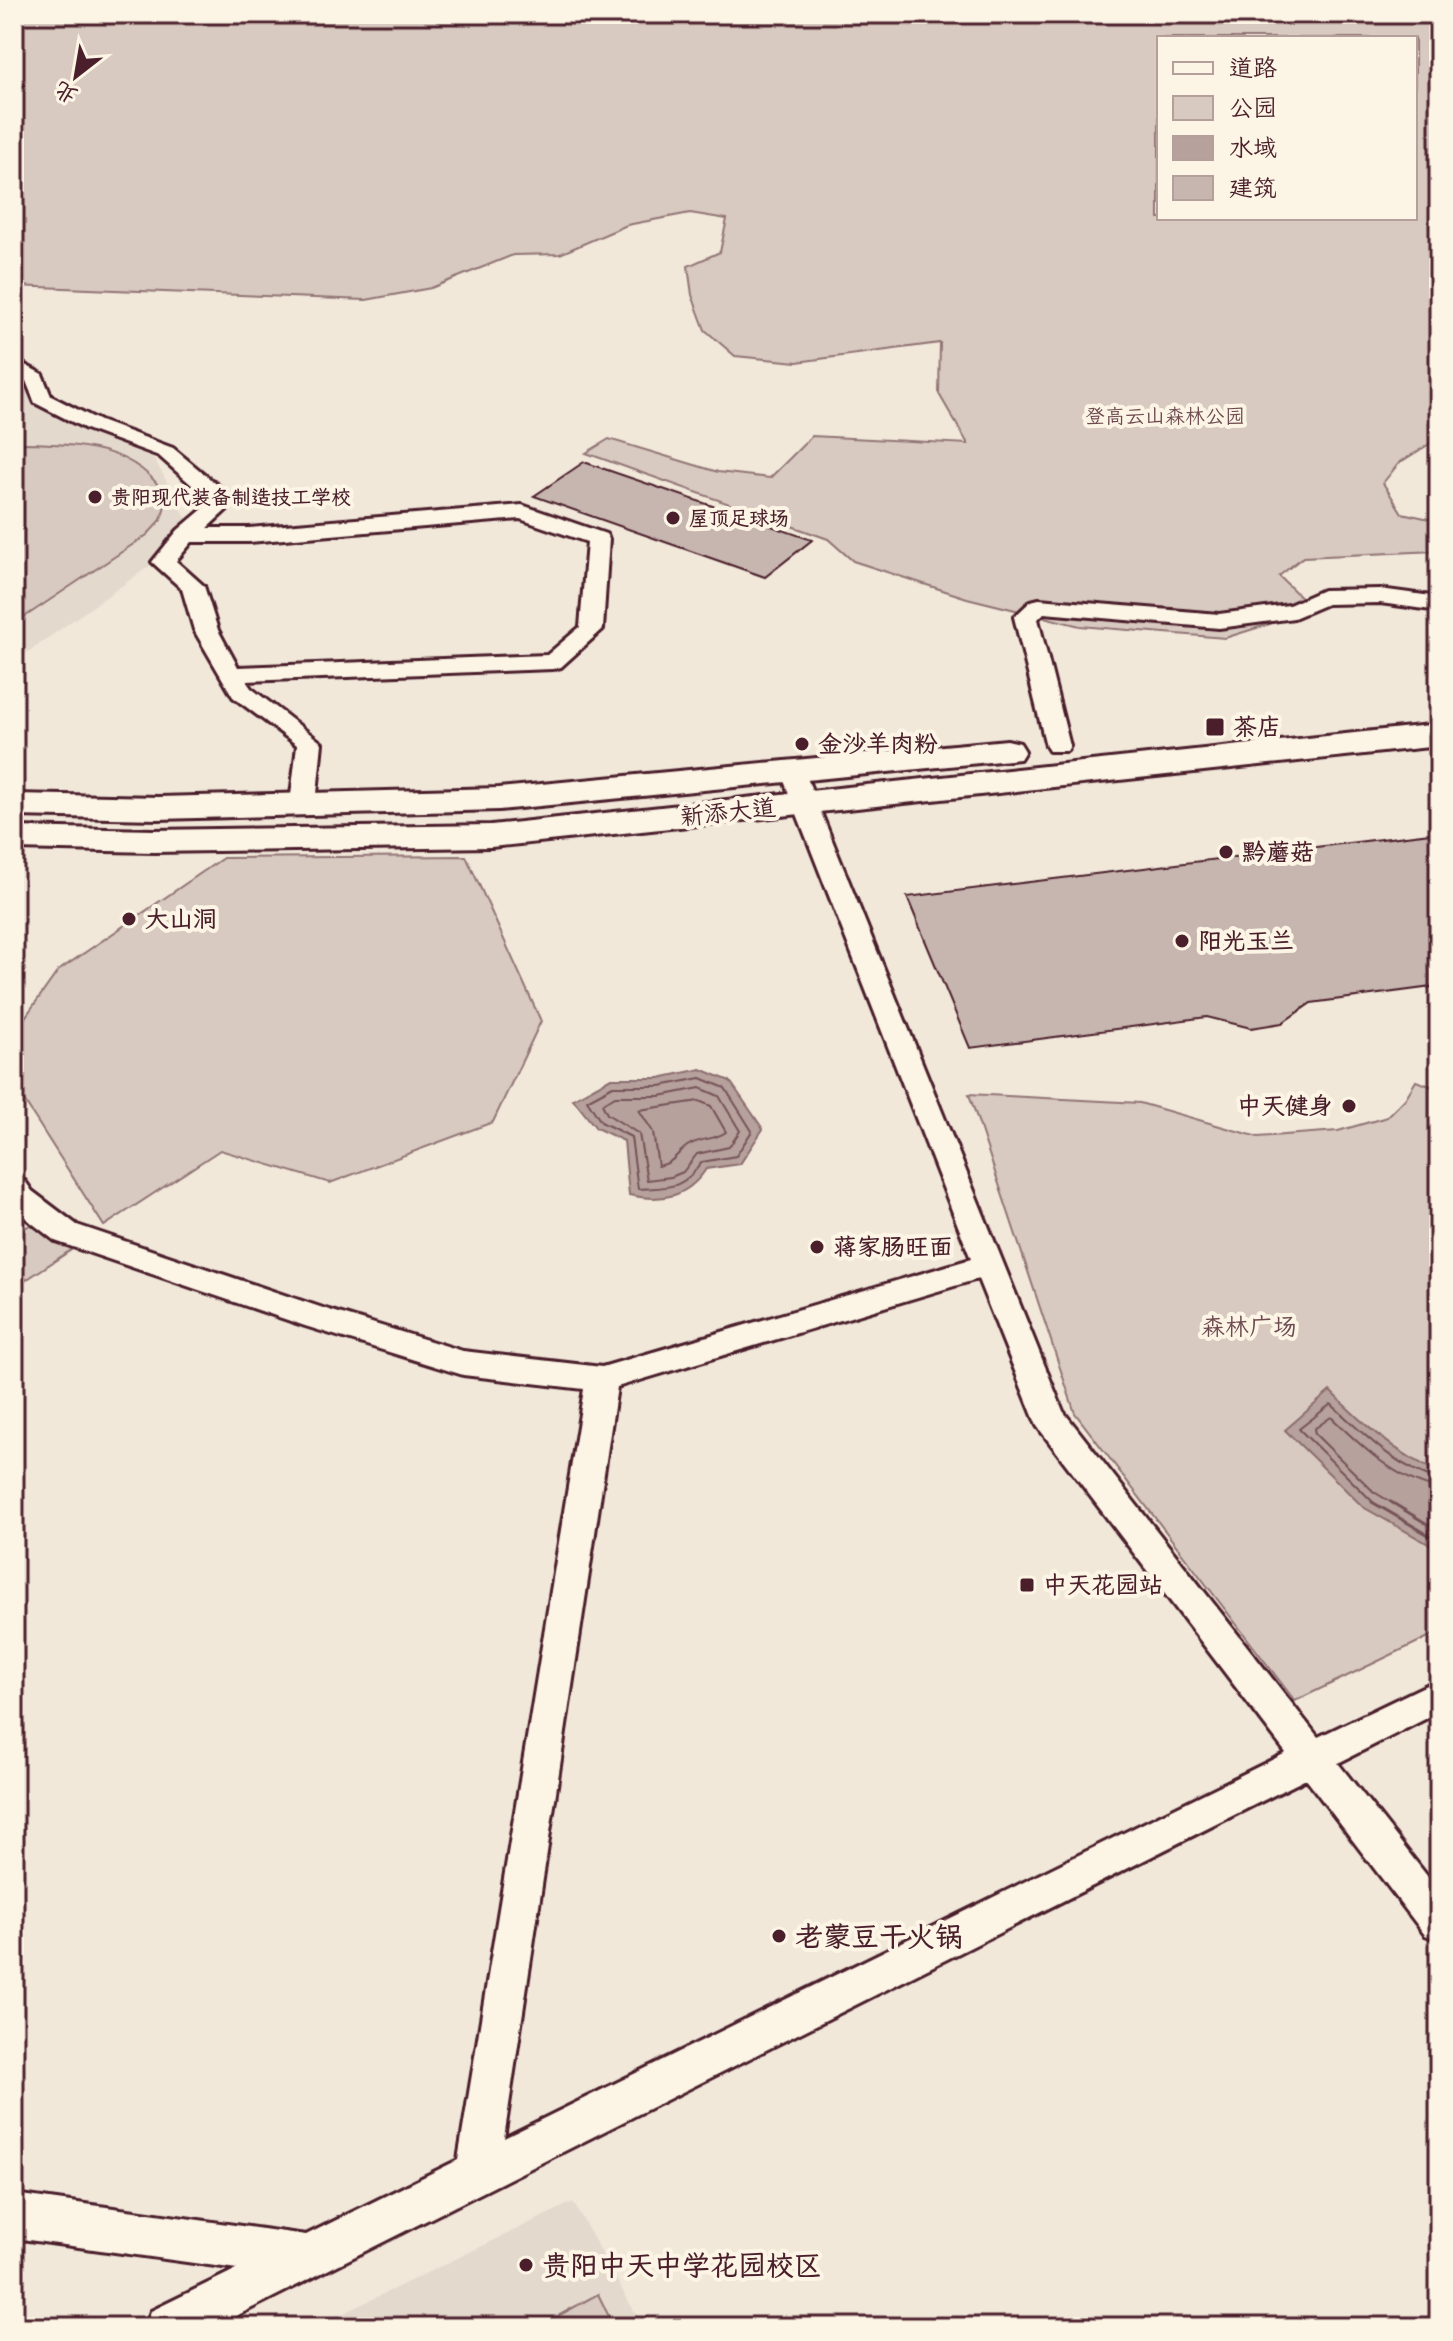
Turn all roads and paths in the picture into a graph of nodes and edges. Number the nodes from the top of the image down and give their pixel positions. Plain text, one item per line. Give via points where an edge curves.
1 (14, 365) edge
2 (186, 535) junction
3 (1439, 604) edge
4 (231, 674) junction
5 (1439, 705) edge
6 (1439, 735) edge
7 (1058, 746) junction
8 (799, 788) junction
9 (303, 804) junction
10 (14, 805) edge
11 (14, 838) edge
12 (14, 1188) edge
13 (988, 1265) junction
14 (602, 1379) junction
15 (1439, 1695) edge
16 (1313, 1757) junction
17 (1439, 1922) edge
18 (477, 2173) junction
19 (14, 2216) edge
20 (307, 2257) junction
21 (167, 2327) edge

1 - 2 street via 35,378 42,399 166,452 224,502
2 - 4 street via 163,562 193,586 206,630
2 - 4 street via 249,535 522,512 598,539 591,629 553,662
3 - 7 street via 1380,596 1323,597 1294,611 1219,621 1039,606 1026,617
4 - 9 street via 241,692 310,743
5 - 7 main road, 新添大道
6 - 8 main road, 新添大道
7 - 8 main road, 新添大道
8 - 9 main road, 新添大道
8 - 11 main road, 新添大道 via 491,836
8 - 13 street
9 - 10 main road, 新添大道
12 - 14 street via 66,1233 316,1318 463,1363
13 - 14 street
13 - 16 street via 1049,1417
14 - 18 street
15 - 16 street
16 - 17 street
16 - 18 street
18 - 20 street
19 - 20 street
20 - 21 street

